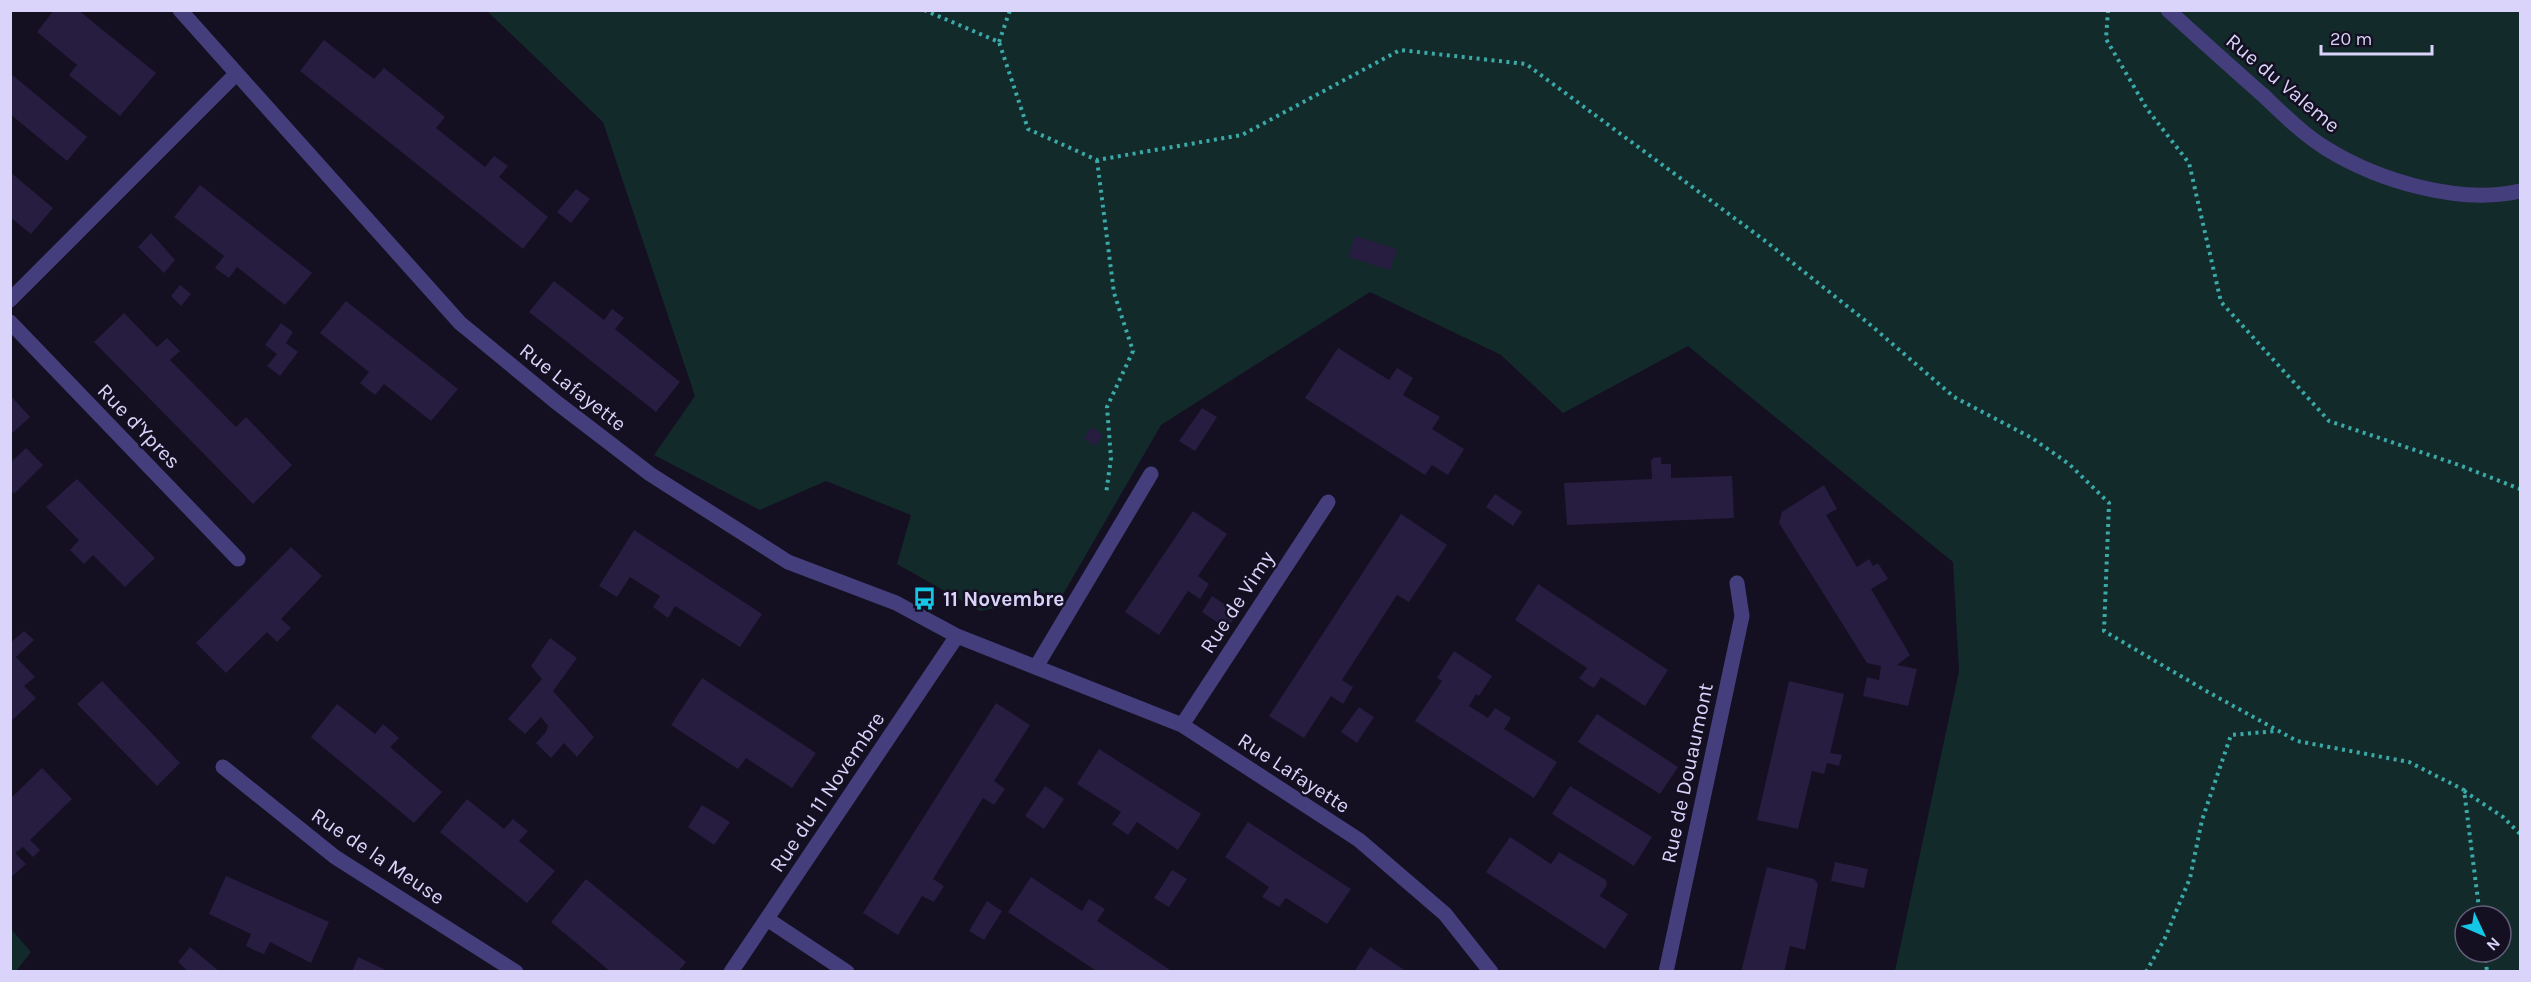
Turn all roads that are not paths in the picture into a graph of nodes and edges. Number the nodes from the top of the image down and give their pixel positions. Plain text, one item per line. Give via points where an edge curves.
1 (180, 10) edge
2 (2168, 10) edge
3 (236, 74) junction
4 (2520, 190) edge
5 (10, 300) edge
6 (10, 322) edge
7 (1151, 474) dead end
8 (1328, 502) dead end
9 (238, 559) dead end
10 (1737, 583) dead end
11 (957, 636) junction
12 (1036, 667) junction
13 (1182, 726) junction
14 (223, 767) dead end
15 (766, 919) junction
16 (516, 972) edge
17 (731, 972) edge
18 (847, 972) edge
19 (1491, 972) edge
20 (1666, 972) edge

1 - 3 street, Rue Lafayette
2 - 4 street, Rue du Valeme via 2306,134 2350,161 2407,184 2443,192 2481,195
3 - 5 street
3 - 11 street, Rue Lafayette via 460,323 556,402 650,474 788,562 896,603
6 - 9 street, Rue d'Ypres
7 - 12 street
8 - 13 street, Rue de Vimy
10 - 20 street, Rue de Douaumont via 1742,616
11 - 12 street, Rue Lafayette
11 - 15 street, Rue du 11 Novembre
12 - 13 street, Rue Lafayette
13 - 19 street, Rue Lafayette via 1359,840 1445,914
14 - 16 street, Rue de la Meuse via 335,857
15 - 17 street, Rue du 11 Novembre
15 - 18 street

